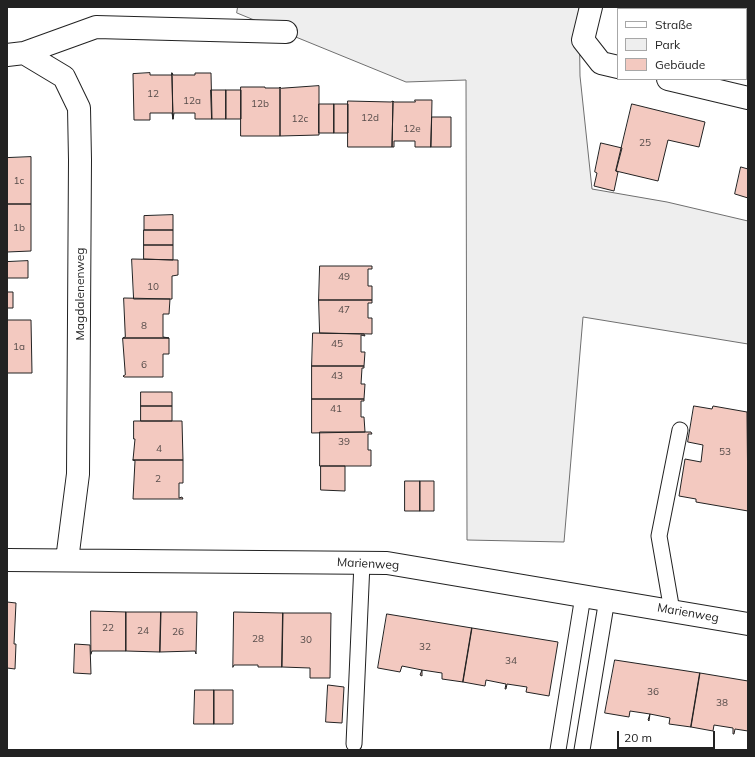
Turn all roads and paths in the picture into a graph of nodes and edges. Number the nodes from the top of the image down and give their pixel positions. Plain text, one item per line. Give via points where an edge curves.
1 (591, 7) edge
2 (286, 32) dead end
3 (16, 54) edge
4 (617, 67) edge
5 (672, 80) edge
6 (748, 98) edge
7 (680, 430) dead end
8 (7, 560) edge
9 (67, 560) junction
10 (362, 563) junction
11 (584, 596) junction
12 (607, 599) junction
13 (672, 611) junction
14 (748, 624) edge
15 (354, 744) dead end
16 (558, 750) edge
17 (582, 750) edge

1 - 4 street via 583,40 602,63
2 - 3 street, Magdalenenweg via 96,27
3 - 9 street, Magdalenenweg via 64,77 79,108 78,474
5 - 6 street
7 - 13 lane via 659,536
8 - 9 street, Marienweg
9 - 10 street, Marienweg
10 - 11 street, Marienweg via 387,563
10 - 15 lane
11 - 12 street, Marienweg
11 - 16 lane
12 - 13 street, Marienweg
12 - 17 lane
13 - 14 street, Marienweg

